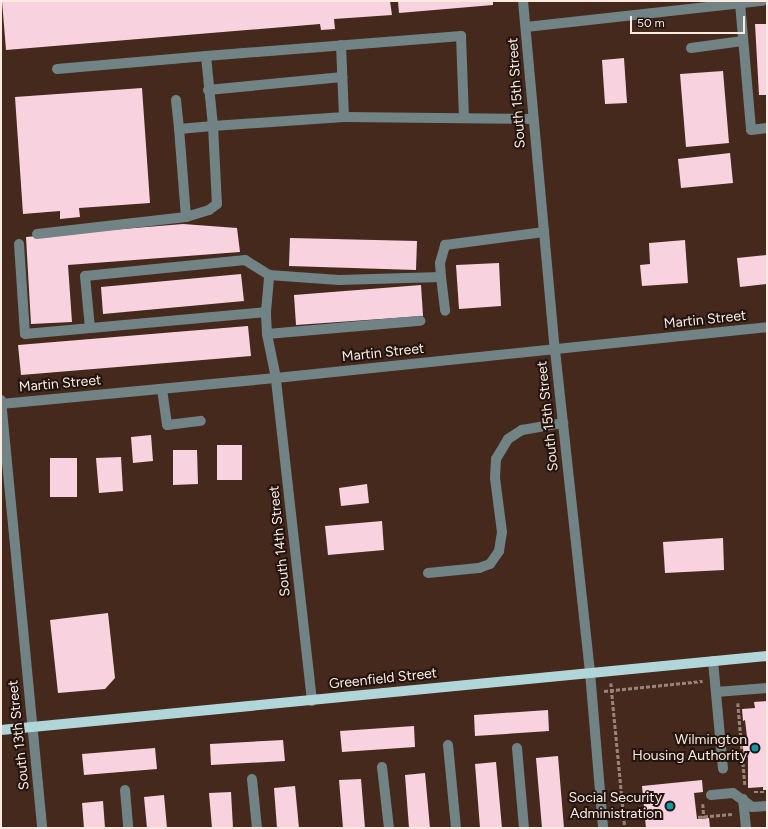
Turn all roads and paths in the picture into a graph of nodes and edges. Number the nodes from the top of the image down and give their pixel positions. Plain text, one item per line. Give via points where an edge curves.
1 (523, 1) edge
2 (763, 1) edge
3 (740, 4) junction
4 (526, 27) junction
5 (743, 41) junction
6 (340, 45) junction
7 (691, 48) dead end
8 (206, 56) junction
9 (57, 69) dead end
10 (342, 77) junction
11 (208, 90) junction
12 (176, 100) dead end
13 (344, 117) junction
14 (464, 117) junction
15 (533, 119) junction
16 (213, 126) junction
17 (767, 128) edge
18 (179, 129) junction
19 (186, 217) junction
20 (544, 232) junction
21 (37, 234) dead end
22 (18, 244) dead end
23 (269, 275) junction
24 (442, 278) junction
25 (445, 311) dead end
26 (266, 312) junction
27 (420, 322) dead end
28 (767, 327) edge
29 (90, 328) junction
30 (267, 334) junction
31 (555, 350) junction
32 (276, 378) junction
33 (162, 389) junction
34 (1, 400) edge
35 (1, 404) edge
36 (201, 421) dead end
37 (563, 423) junction
38 (428, 573) dead end
39 (767, 656) edge
40 (714, 661) junction
41 (609, 670) junction
42 (590, 672) junction
43 (715, 680) junction
44 (767, 688) edge
45 (612, 690) junction
46 (591, 692) junction
47 (716, 692) junction
48 (312, 701) junction
49 (738, 706) dead end
50 (32, 726) junction
51 (1, 730) edge
52 (448, 745) dead end
53 (517, 748) dead end
54 (382, 767) dead end
55 (723, 769) dead end
56 (252, 779) dead end
57 (747, 788) dead end
58 (125, 790) dead end
59 (750, 790) dead end
60 (767, 792) edge
61 (711, 795) dead end
62 (743, 799) junction
63 (767, 806) edge
64 (744, 812) junction
65 (698, 816) dead end
66 (42, 828) edge
67 (128, 828) edge
68 (257, 828) edge
69 (389, 828) edge
70 (456, 828) edge
71 (524, 828) edge
72 (603, 828) edge
73 (625, 828) edge
74 (746, 828) edge

1 - 4 street, South 15th Street
2 - 3 street
3 - 4 street
3 - 5 street
4 - 15 street, South 15th Street
5 - 7 street
5 - 17 street via 751,130
6 - 8 street
6 - 10 street
6 - 14 street via 461,36
8 - 9 street
8 - 11 street
10 - 11 street
10 - 13 street
11 - 16 street
12 - 18 street
13 - 14 street
13 - 16 street
14 - 15 street
15 - 20 street, South 15th Street
16 - 18 street
16 - 19 street via 217,204 208,210
18 - 19 street
19 - 21 street
20 - 24 street via 446,245 440,263
20 - 31 street, South 15th Street
22 - 29 street via 25,334
23 - 24 street via 339,280
23 - 26 street, South 14th Street
23 - 29 street via 245,260 85,276
24 - 25 street
26 - 29 street
26 - 30 street, South 14th Street
27 - 30 street
28 - 31 street, Martin Street
30 - 32 street, South 14th Street
31 - 32 street, Martin Street
31 - 37 street, South 15th Street
32 - 33 street, Martin Street
32 - 48 street, South 14th Street
33 - 35 street, Martin Street
33 - 36 street via 167,425
34 - 35 street, South 13th Street
35 - 50 street, South 13th Street
37 - 38 street via 522,430 508,439 496,459 495,478 502,532 499,551 490,564 479,568
37 - 42 street, South 15th Street
39 - 40 main road, Greenfield Street
40 - 41 main road, Greenfield Street
40 - 43 street
41 - 42 main road, Greenfield Street
41 - 45 path
42 - 46 street, South 15th Street
42 - 48 main road, Greenfield Street
43 - 45 path
43 - 47 street
44 - 47 street
45 - 46 path
45 - 73 path
46 - 72 street, South 15th Street
47 - 55 street
48 - 50 main road, Greenfield Street
49 - 57 path
50 - 51 main road, Greenfield Street
50 - 66 street, South 13th Street
52 - 70 street
53 - 71 street
54 - 69 street
56 - 68 street
58 - 67 street
59 - 60 path
61 - 62 street via 733,793
62 - 63 street via 752,807
62 - 64 street
64 - 65 path
64 - 74 street

